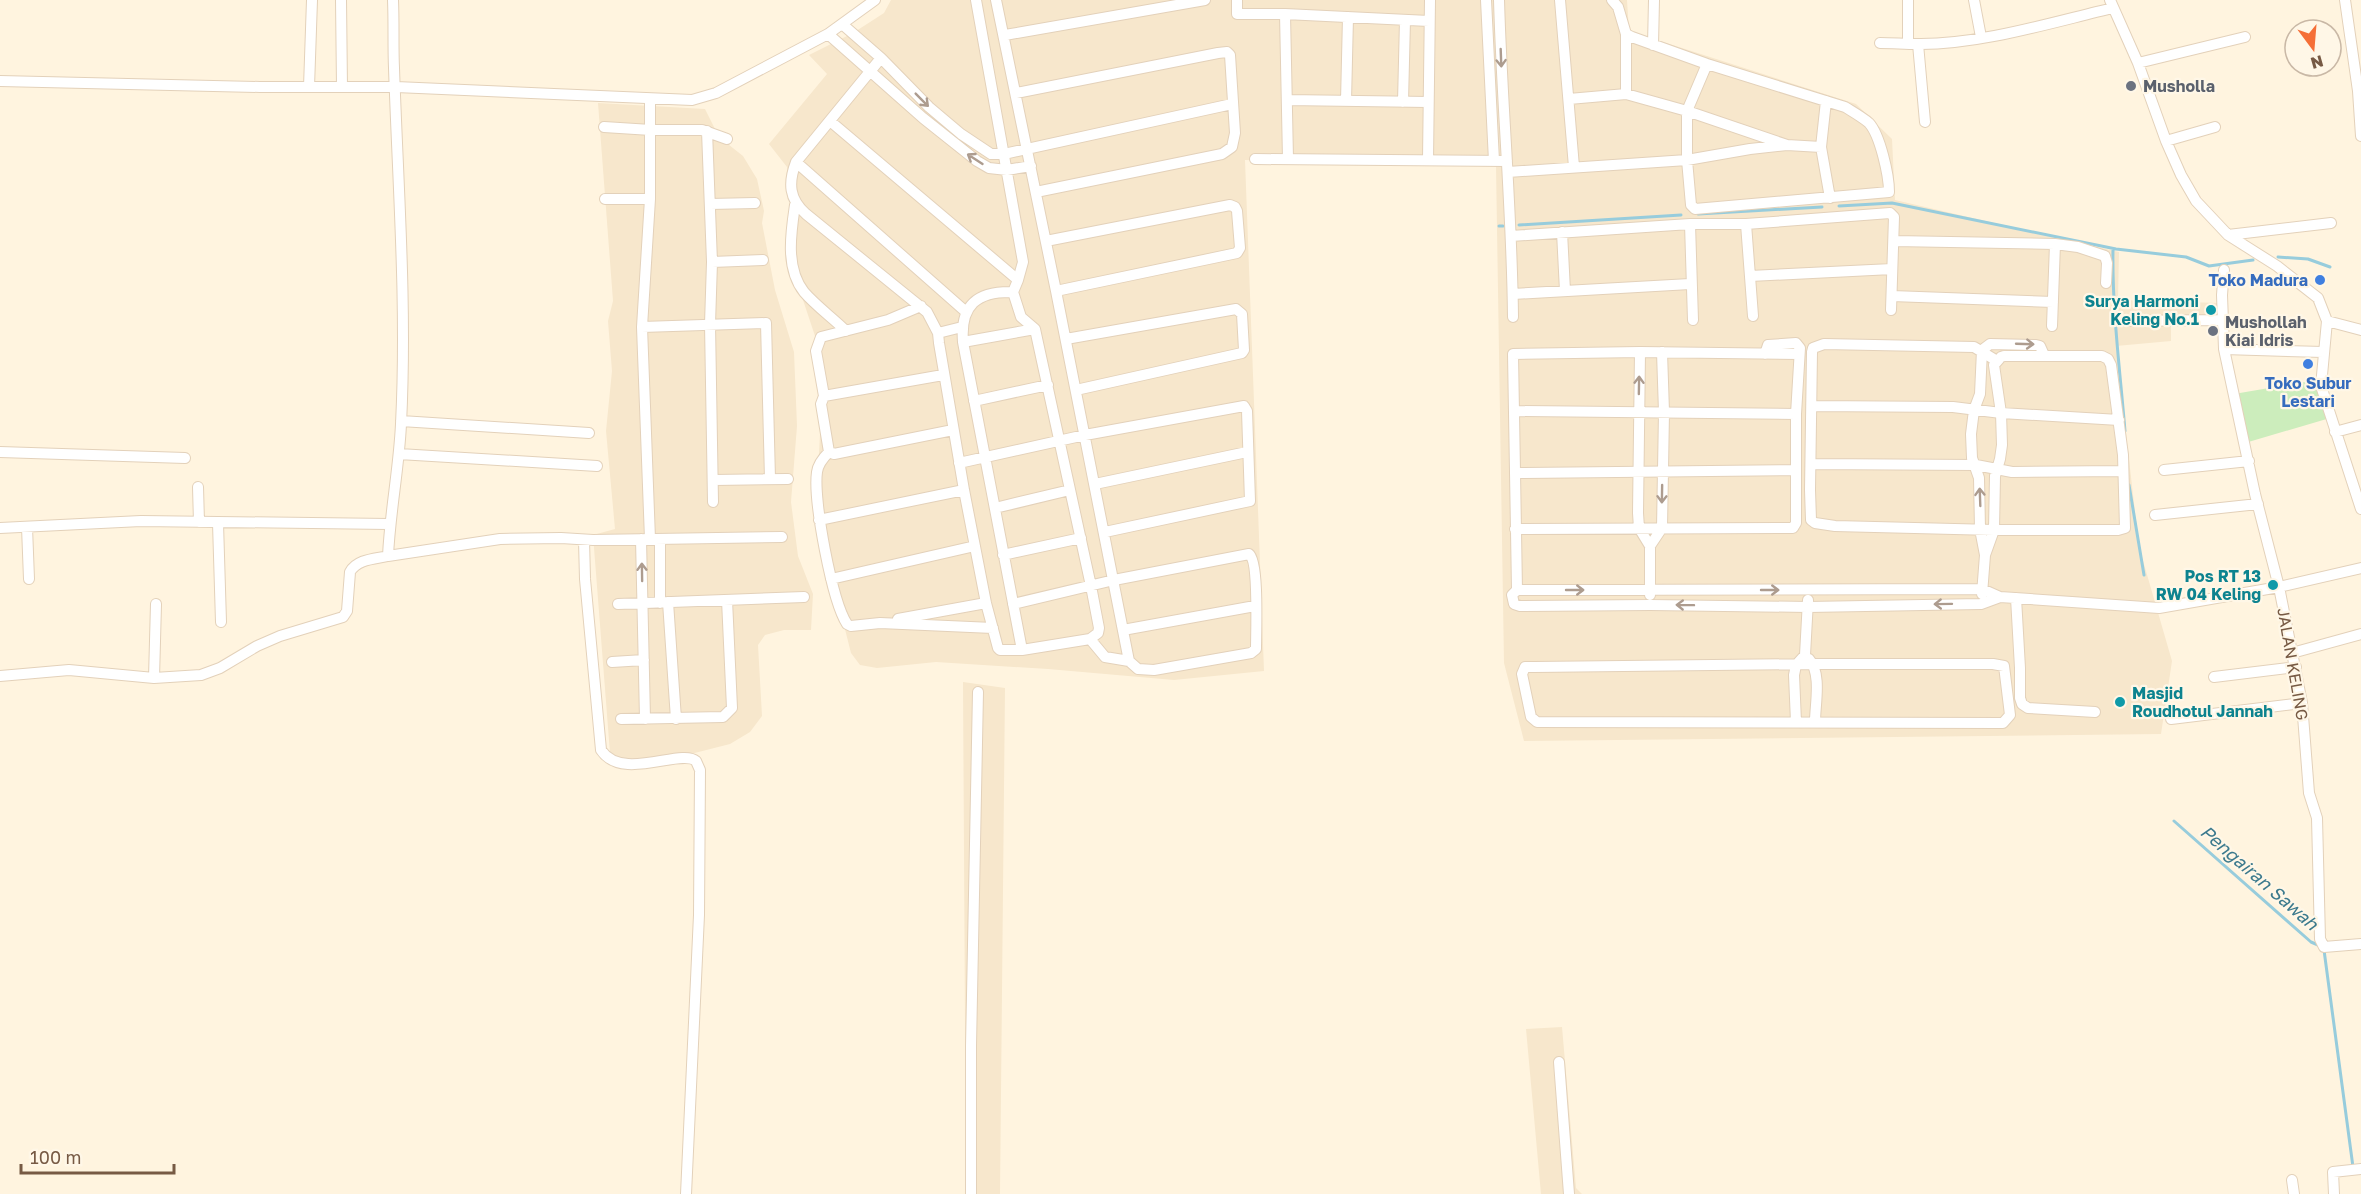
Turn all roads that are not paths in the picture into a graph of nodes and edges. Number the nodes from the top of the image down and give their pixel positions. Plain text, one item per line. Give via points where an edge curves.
1 (312, 0) edge
2 (341, 0) edge
3 (393, 0) edge
4 (875, 0) edge
5 (976, 0) edge
6 (996, 0) edge
7 (1205, 0) edge
8 (1237, 0) edge
9 (1430, 0) edge
10 (1486, 0) edge
11 (1499, 0) edge
12 (1560, 0) edge
13 (1612, 0) edge
14 (1654, 0) edge
15 (1908, 0) edge
16 (1974, 0) edge
17 (2345, 0) edge
18 (2111, 4) edge
19 (1285, 14) junction
20 (1348, 17) junction
21 (1405, 20) junction
22 (1429, 21) junction
23 (842, 24) junction
24 (828, 34) junction
25 (1005, 34) junction
26 (1626, 34) junction
27 (1981, 37) junction
28 (2245, 37) dead end
29 (1880, 43) dead end
30 (1913, 44) junction
31 (1653, 45) junction
32 (881, 58) junction
33 (2138, 63) junction
34 (1707, 64) junction
35 (870, 70) junction
36 (0, 81) edge
37 (309, 87) junction
38 (342, 87) junction
39 (396, 87) junction
40 (1016, 93) junction
41 (1626, 94) junction
42 (650, 99) junction
43 (1569, 99) junction
44 (1287, 100) junction
45 (1346, 101) junction
46 (1403, 102) junction
47 (1428, 102) junction
48 (1826, 102) junction
49 (1232, 104) junction
50 (1687, 111) junction
51 (830, 121) junction
52 (1925, 123) dead end
53 (604, 127) dead end
54 (2215, 127) dead end
55 (651, 130) junction
56 (707, 131) junction
57 (2361, 136) edge
58 (727, 139) dead end
59 (2166, 141) junction
60 (1787, 145) junction
61 (1821, 147) junction
62 (1027, 148) junction
63 (1004, 154) junction
64 (1255, 159) dead end
65 (1288, 159) junction
66 (1428, 160) junction
67 (1687, 160) junction
68 (1494, 161) junction
69 (796, 162) junction
70 (1031, 165) junction
71 (1507, 167) junction
72 (1574, 167) junction
73 (1007, 170) junction
74 (1036, 192) junction
75 (1830, 198) junction
76 (605, 199) dead end
77 (650, 199) junction
78 (755, 203) dead end
79 (710, 204) junction
80 (795, 205) junction
81 (2331, 223) dead end
82 (1690, 224) junction
83 (1746, 224) junction
84 (1562, 232) junction
85 (2228, 235) junction
86 (1511, 236) junction
87 (1046, 241) junction
88 (1894, 241) junction
89 (2055, 244) junction
90 (763, 260) dead end
91 (712, 262) junction
92 (1892, 269) junction
93 (2224, 270) dead end
94 (1750, 276) junction
95 (1018, 280) junction
96 (2106, 283) dead end
97 (1690, 284) junction
98 (1056, 291) junction
99 (1565, 291) junction
100 (1013, 292) junction
101 (1513, 294) junction
102 (1892, 296) junction
103 (2053, 302) junction
104 (921, 306) junction
105 (1891, 310) dead end
106 (965, 311) junction
107 (1754, 316) dead end
108 (1513, 317) dead end
109 (1693, 320) dead end
110 (2223, 320) junction
111 (2118, 321) dead end
112 (2327, 321) junction
113 (710, 324) junction
114 (2052, 326) dead end
115 (642, 327) junction
116 (962, 327) junction
117 (1035, 329) junction
118 (2361, 330) edge
119 (846, 331) junction
120 (938, 333) junction
121 (1066, 339) junction
122 (963, 342) junction
123 (2224, 349) junction
124 (1982, 350) junction
125 (1640, 352) junction
126 (1662, 352) junction
127 (2323, 352) junction
128 (2044, 355) junction
129 (1997, 361) junction
130 (943, 375) junction
131 (1048, 385) junction
132 (1076, 390) junction
133 (824, 396) junction
134 (974, 401) junction
135 (1812, 406) junction
136 (1974, 410) junction
137 (1514, 411) junction
138 (1639, 411) junction
139 (1664, 412) junction
140 (2001, 413) junction
141 (1796, 414) junction
142 (2119, 420) junction
143 (401, 422) junction
144 (2361, 425) edge
145 (953, 430) junction
146 (2335, 432) junction
147 (590, 433) dead end
148 (1085, 435) junction
149 (1060, 441) junction
150 (0, 452) edge
151 (829, 452) junction
152 (1247, 452) junction
153 (399, 454) junction
154 (985, 457) junction
155 (185, 458) dead end
156 (2249, 461) junction
157 (959, 463) junction
158 (1811, 464) junction
159 (1976, 465) junction
160 (597, 466) dead end
161 (1997, 469) junction
162 (1638, 470) junction
163 (1663, 470) junction
164 (1796, 470) junction
165 (2164, 470) dead end
166 (2122, 471) junction
167 (1515, 473) junction
168 (770, 479) junction
169 (788, 479) dead end
170 (714, 480) junction
171 (1095, 484) junction
172 (198, 487) dead end
173 (964, 490) junction
174 (1070, 490) junction
175 (2359, 495) edge
176 (713, 502) dead end
177 (2258, 504) junction
178 (995, 508) junction
179 (2361, 509) edge
180 (2155, 515) dead end
181 (819, 520) junction
182 (199, 522) junction
183 (218, 523) junction
184 (389, 525) junction
185 (27, 526) junction
186 (0, 528) edge
187 (1639, 528) junction
188 (1662, 528) junction
189 (1515, 529) junction
190 (1980, 529) junction
191 (1994, 530) junction
192 (1105, 532) junction
193 (782, 537) dead end
194 (1081, 538) junction
195 (651, 539) junction
196 (584, 540) junction
197 (975, 546) junction
198 (1650, 546) junction
199 (1003, 555) junction
200 (1985, 555) junction
201 (388, 556) junction
202 (2361, 568) edge
203 (29, 579) dead end
204 (831, 579) junction
205 (1114, 580) junction
206 (1091, 586) junction
207 (2279, 587) junction
208 (1650, 589) junction
209 (1982, 589) junction
210 (1517, 590) junction
211 (1808, 590) junction
212 (804, 597) dead end
213 (2000, 597) junction
214 (2016, 598) junction
215 (727, 600) junction
216 (156, 603) dead end
217 (664, 603) junction
218 (986, 603) junction
219 (1981, 603) junction
220 (618, 604) dead end
221 (643, 604) junction
222 (1013, 604) junction
223 (1650, 605) junction
224 (1255, 606) junction
225 (1808, 607) junction
226 (221, 622) dead end
227 (880, 623) junction
228 (993, 628) junction
229 (1123, 630) junction
230 (2361, 634) edge
231 (1090, 639) junction
232 (1022, 650) junction
233 (2292, 653) junction
234 (1805, 655) junction
235 (644, 660) junction
236 (1129, 661) junction
237 (612, 662) dead end
238 (1814, 664) junction
239 (1796, 665) junction
240 (2296, 667) junction
241 (0, 676) edge
242 (2214, 677) dead end
243 (154, 678) junction
244 (978, 692) dead end
245 (2302, 703) junction
246 (2095, 712) dead end
247 (621, 719) dead end
248 (645, 719) junction
249 (675, 719) junction
250 (2170, 719) dead end
251 (1796, 722) junction
252 (1815, 722) junction
253 (2361, 944) edge
254 (1559, 1062) dead end
255 (2361, 1169) edge
256 (2292, 1180) dead end
257 (686, 1194) edge
258 (971, 1194) edge
259 (1569, 1194) edge
260 (2294, 1194) edge
261 (2334, 1194) edge

1 - 37 street
2 - 38 street
3 - 39 street
4 - 23 street
5 - 63 street
6 - 25 street
7 - 25 street
8 - 19 street via 1237,14
9 - 22 street
10 - 68 street
11 -> 71 street
12 - 43 street
13 - 26 street
14 - 31 street
15 - 30 street
16 - 27 street
17 - 57 street
18 - 27 street
18 - 33 street
19 - 20 street
19 - 44 street
20 - 21 street
20 - 45 street
21 - 22 street
21 - 46 street
22 - 47 street
23 - 24 street
23 - 32 street
24 - 35 street
24 - 42 street via 703,98
25 - 40 street
26 - 31 street
26 - 41 street
27 - 30 street
28 - 33 street
29 - 30 street
30 - 52 street
31 - 34 street
32 - 35 street
32 -> 63 street via 961,134 991,154
33 - 59 street
34 - 48 street
34 - 50 street
35 - 51 street
73 -> 35 street via 989,168 956,146
36 - 37 street
37 - 38 street
38 - 39 street
39 - 42 street
39 - 143 street via 403,246
40 - 49 street via 1224,52 1230,55
40 - 62 street
41 - 43 street
41 - 50 street
42 - 55 street
43 - 72 street
44 - 45 street
44 - 65 street
45 - 46 street
46 - 47 street
47 - 66 street
48 - 61 street
48 - 75 street via 1845,107 1870,125 1878,140 1889,189 1887,194
49 - 62 street
49 - 74 street via 1234,141 1222,154
50 - 60 street
50 - 67 street
51 - 69 street
51 - 95 street
53 - 55 street
54 - 59 street
55 - 56 street
55 - 77 street
56 - 58 street
56 - 79 street
59 - 85 street via 2196,201
60 - 61 street
60 - 67 street
61 - 75 street
62 - 63 street
62 - 70 street
63 - 73 street
64 - 65 street
65 - 66 street
66 - 68 street
67 - 72 street
67 - 75 street via 1691,205 1695,209
68 - 71 street
69 - 80 street via 791,176
69 - 106 street
70 - 73 street
70 - 74 street
71 - 72 street
71 - 86 street
73 - 95 street via 1023,262
74 - 87 street
76 - 77 street
77 - 115 street
78 - 79 street
79 - 91 street
80 - 104 street
80 - 119 street via 790,248 799,281 804,291
81 - 85 street
82 - 83 street
82 - 84 street
82 - 97 street
83 - 88 street via 1890,213 1894,217
83 - 94 street
84 - 86 street
84 - 99 street
85 - 112 street via 2318,298
86 - 101 street
87 - 98 street
87 - 98 street via 1230,205 1237,211 1237,253
88 - 89 street
88 - 92 street
89 - 96 street via 2104,256
89 - 103 street
90 - 91 street
91 - 113 street
92 - 94 street
92 - 102 street
93 - 110 street, JALAN KELING
94 - 107 street
95 - 100 street
97 - 99 street
97 - 109 street
98 - 121 street
99 - 101 street
100 - 106 street via 983,297
100 - 117 street via 1021,317
101 - 108 street
102 - 103 street
102 - 105 street
103 - 114 street
104 - 119 street via 904,315
104 - 120 street
106 - 116 street
110 - 111 street
110 - 123 street, JALAN KELING
112 - 118 street
112 - 127 street
113 - 115 street
113 - 168 street via 766,324
113 - 170 street
115 - 195 street
116 - 120 street
116 - 122 street
117 - 122 street
117 - 131 street
119 - 133 street via 818,340 816,351
120 - 130 street
121 - 132 street
121 - 132 street via 1236,309 1242,314 1242,353
122 - 134 street
123 - 127 street
123 - 156 street, JALAN KELING
124 -> 128 street via 1990,344 2036,345
124 - 129 street
124 - 135 street via 1817,346 1812,352
124 - 136 street via 1980,394
125 - 126 street
125 - 137 street via 1513,354
138 -> 125 street
126 - 139 street
126 - 141 street via 1765,354 1768,345 1798,344
127 - 146 street via 2321,386
128 - 129 street via 2002,357
128 - 142 street via 2108,359
129 - 140 street via 1994,367
130 - 133 street
130 - 145 street
131 - 134 street
131 - 149 street
132 - 148 street
133 - 151 street via 821,404
134 - 154 street
135 - 136 street
135 - 158 street
136 - 140 street
136 - 159 street via 1972,458
137 - 138 street
137 - 167 street
138 - 139 street
138 - 162 street
139 - 141 street
139 - 163 street
140 - 142 street
140 - 161 street via 2002,445
141 - 164 street
142 - 166 street
143 - 147 street
143 - 153 street
144 - 146 street
145 - 151 street
145 - 157 street
146 - 175 street
148 - 149 street
148 - 152 street via 1241,405 1247,411
148 - 171 street
149 - 154 street
149 - 174 street
150 - 155 street
151 - 181 street via 816,474
152 - 171 street
152 - 192 street via 1250,497 1246,504
153 - 160 street
153 - 184 street
154 - 157 street
154 - 178 street
156 - 165 street
156 - 177 street, JALAN KELING
157 - 173 street
158 - 159 street
158 - 190 street via 1810,517 1815,523
159 - 161 street
190 -> 159 street
161 - 166 street
161 - 191 street
162 - 163 street
162 - 167 street
162 - 187 street
163 - 164 street
163 -> 188 street
164 - 188 street via 1793,528
166 - 191 street via 2126,526 2122,529
167 - 189 street
168 - 169 street
168 - 170 street
170 - 176 street
171 - 192 street
172 - 182 street
173 - 181 street
173 - 197 street
174 - 178 street
174 - 194 street
175 - 179 street
177 - 180 street
177 - 207 street, JALAN KELING
178 - 199 street
181 - 204 street
182 - 183 street
182 - 185 street
183 - 184 street
183 - 226 street
184 - 201 street
185 - 186 street
185 - 203 street
187 - 188 street
187 - 189 street
187 - 198 street
188 - 198 street
189 - 210 street
190 - 191 street
190 - 200 street
191 - 200 street
192 - 205 street
193 - 195 street
194 - 199 street
194 - 206 street
195 - 196 street
195 - 217 street
221 -> 195 street
196 - 201 street via 500,539
196 - 257 street via 601,750 615,762 644,764 687,756 696,761 700,770 699,915
197 - 204 street
197 - 218 street
198 - 208 street
199 - 222 street
200 - 209 street
201 - 243 street via 353,567 343,617 274,638 220,669 201,675
202 - 207 street
204 - 227 street via 847,624
205 - 206 street
205 - 224 street via 1250,554 1254,559
205 - 229 street
206 - 222 street
206 - 231 street via 1099,628
207 - 214 street via 2159,608
207 - 233 street, JALAN KELING
210 -> 208 street
208 -> 211 street
208 - 223 street
209 - 211 street
209 - 213 street
209 - 219 street
210 - 223 street via 1512,593 1512,600 1520,606
211 - 225 street
212 - 215 street
213 - 214 street
213 - 219 street
214 - 246 street via 2022,704 2028,708
215 - 217 street
215 - 249 street via 732,708 723,717
216 - 243 street
217 - 221 street
217 - 249 street
218 - 227 street
218 - 228 street
219 -> 225 street
220 - 221 street
221 - 235 street
222 - 232 street
225 -> 223 street
224 - 229 street
224 - 236 street via 1256,649 1251,653 1154,670 1138,669
225 - 234 street
227 - 228 street
228 - 232 street via 999,649
229 - 236 street
230 - 233 street
231 - 232 street
231 - 236 street via 1105,657
233 - 240 street, JALAN KELING
234 - 238 street
234 - 239 street
235 - 237 street
235 - 248 street
238 - 239 street
238 - 252 street
238 - 252 street via 2004,666 2010,715 2003,723
239 - 251 street
239 - 251 street via 1534,667 1525,668 1522,674 1531,717 1537,722
240 - 242 street
240 - 245 street, JALAN KELING
241 - 243 street via 69,670
244 - 258 street
245 - 250 street
245 - 253 street, JALAN KELING via 2309,793 2317,819 2319,930 2324,947
247 - 248 street
248 - 249 street
251 - 252 street
254 - 259 street
255 - 261 street via 2333,1172
256 - 260 street

